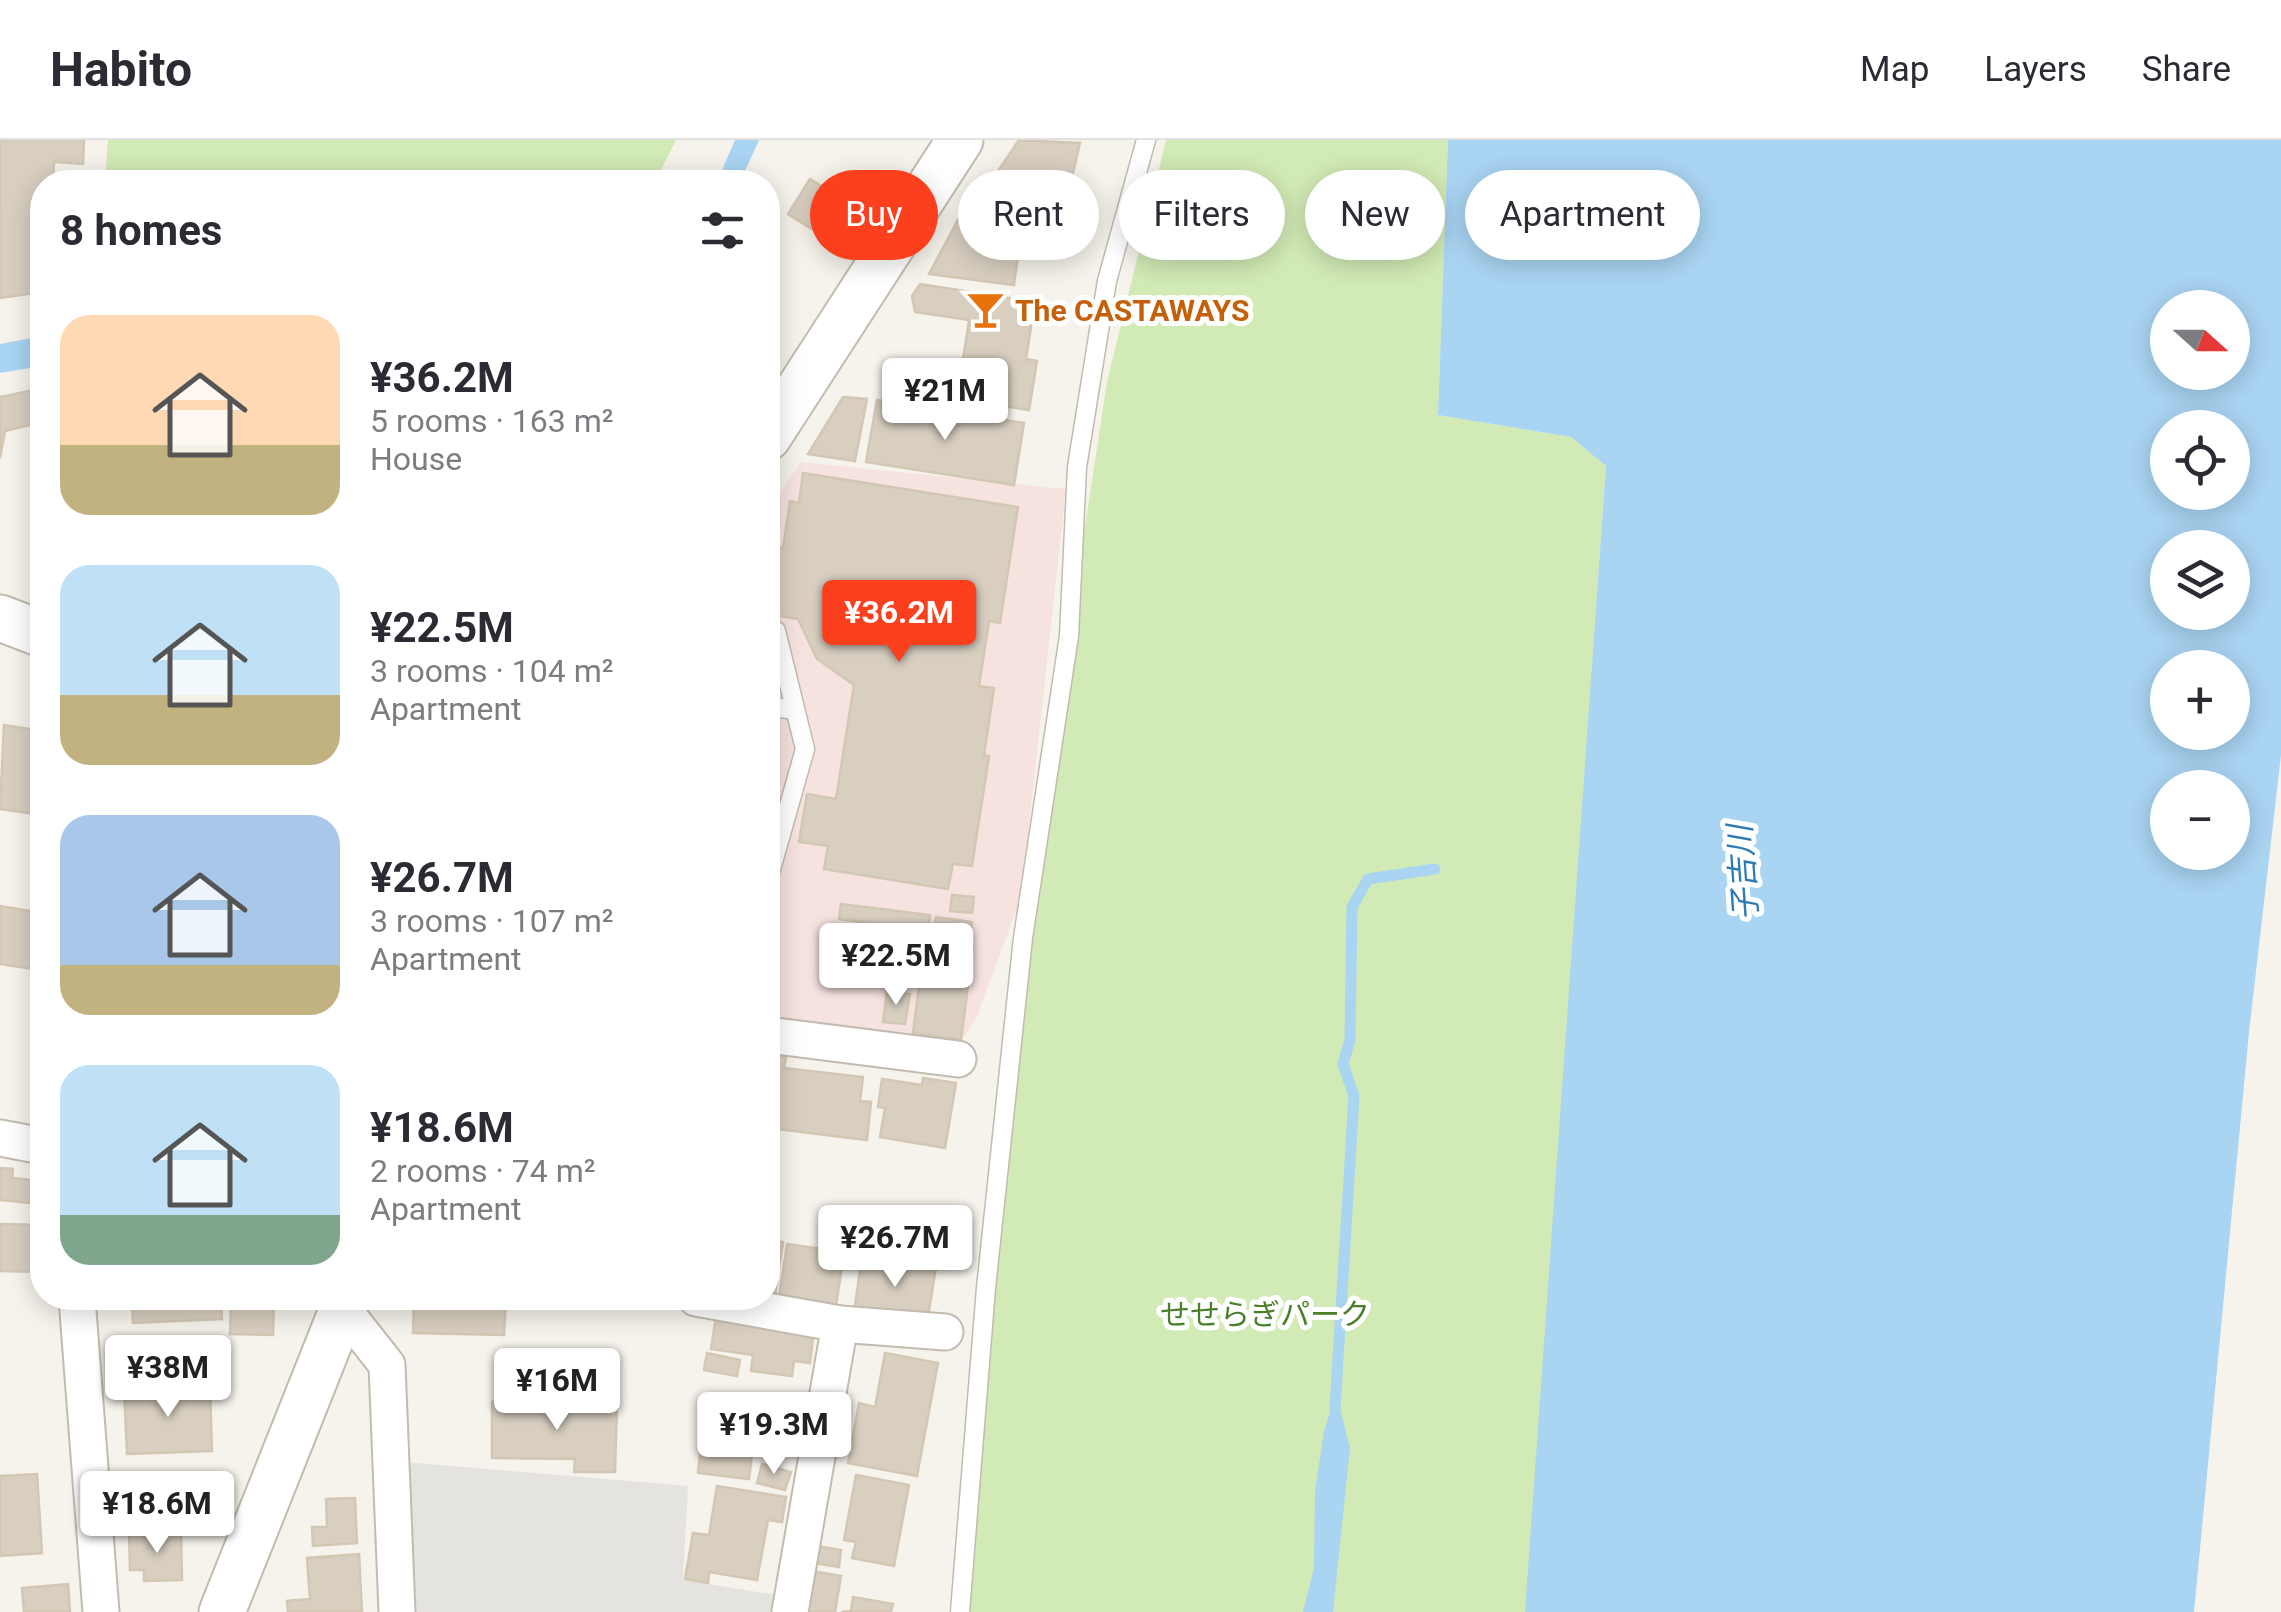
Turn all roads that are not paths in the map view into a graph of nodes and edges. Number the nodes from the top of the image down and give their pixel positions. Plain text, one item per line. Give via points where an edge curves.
1 (960, 140) edge
2 (1146, 140) edge
3 (780, 418) edge
4 (0, 618) edge
5 (30, 629) edge
6 (780, 649) edge
7 (780, 708) edge
8 (794, 710) junction
9 (780, 838) edge
10 (780, 1037) edge
11 (958, 1059) dead end
12 (0, 1138) edge
13 (30, 1144) edge
14 (79, 1310) edge
15 (343, 1310) edge
16 (349, 1310) edge
17 (762, 1310) edge
18 (840, 1324) junction
19 (945, 1332) dead end
20 (101, 1612) edge
21 (222, 1612) edge
22 (396, 1612) edge
23 (790, 1612) edge
24 (960, 1612) edge

1 - 3 street
2 - 24 lane via 1107,281 1077,466 1069,636 1021,956
4 - 5 street
6 - 8 lane
7 - 8 lane
8 - 9 lane via 805,750
10 - 11 street
12 - 13 street
14 - 20 street
15 - 21 street
16 - 22 street via 388,1365
17 - 18 street
18 - 19 street
18 - 23 street

